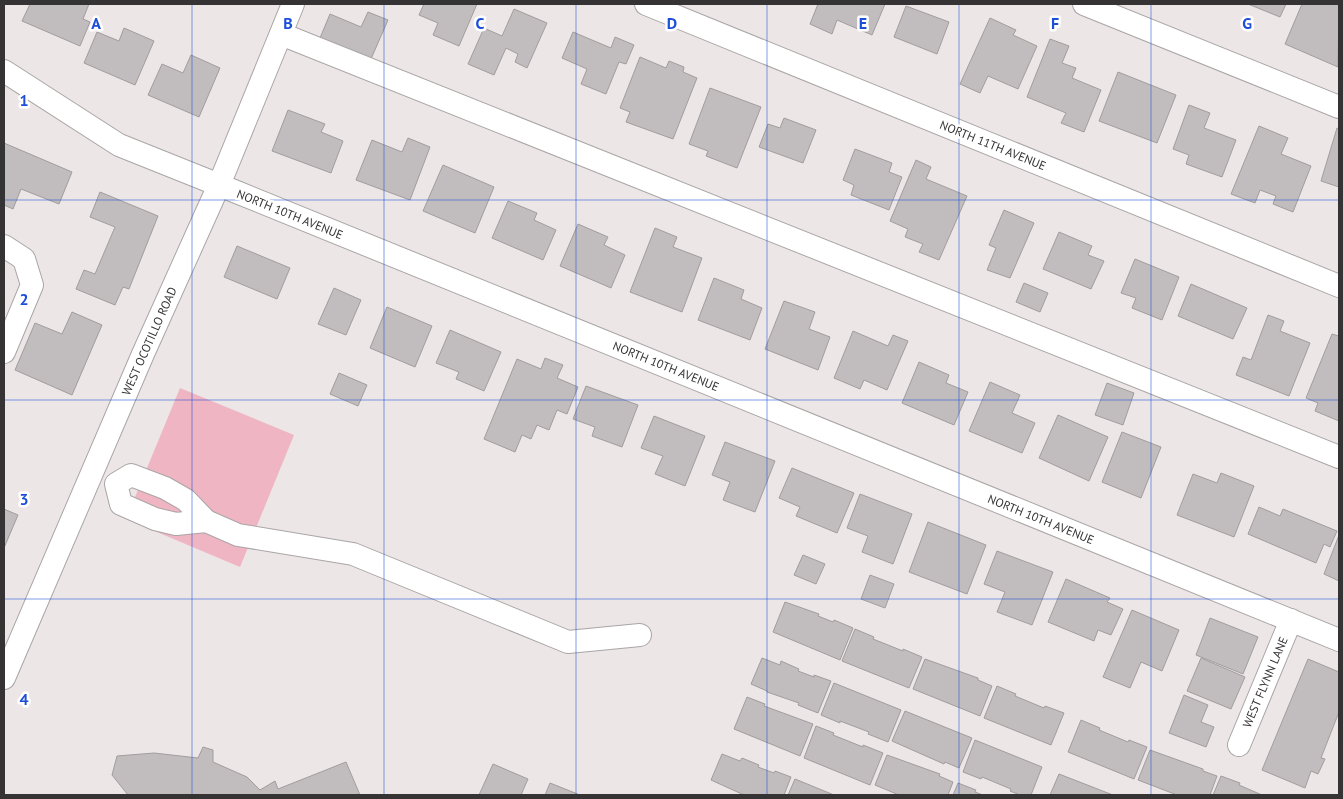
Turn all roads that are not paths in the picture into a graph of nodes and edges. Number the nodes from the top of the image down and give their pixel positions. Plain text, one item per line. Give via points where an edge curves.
1 (293, 4) edge
2 (646, 4) edge
3 (1084, 4) edge
4 (281, 34) junction
5 (4, 71) edge
6 (1339, 107) edge
7 (219, 185) junction
8 (4, 246) edge
9 (1339, 286) edge
10 (4, 352) edge
11 (1339, 457) edge
12 (91, 474) junction
13 (116, 484) junction
14 (172, 492) junction
15 (160, 520) junction
16 (206, 522) junction
17 (1290, 620) junction
18 (640, 635) dead end
19 (1339, 640) edge
20 (4, 678) edge
21 (1239, 745) dead end

1 - 4 street, WEST OCOTILLO ROAD
2 - 9 street, NORTH 11TH AVENUE
3 - 6 street
4 - 7 street, WEST OCOTILLO ROAD
4 - 11 street
5 - 7 street, NORTH 10TH AVENUE via 119,145
7 - 12 street, WEST OCOTILLO ROAD
7 - 17 street, NORTH 10TH AVENUE
8 - 10 street via 24,259 32,285
12 - 13 street
12 - 20 street, WEST OCOTILLO ROAD
13 - 14 street via 131,475
13 - 15 street via 121,504
14 - 15 street
14 - 16 street via 186,500
15 - 16 street via 176,524
16 - 18 street via 238,535 353,554 568,642
17 - 19 street, NORTH 10TH AVENUE
17 - 21 street, WEST FLYNN LANE

